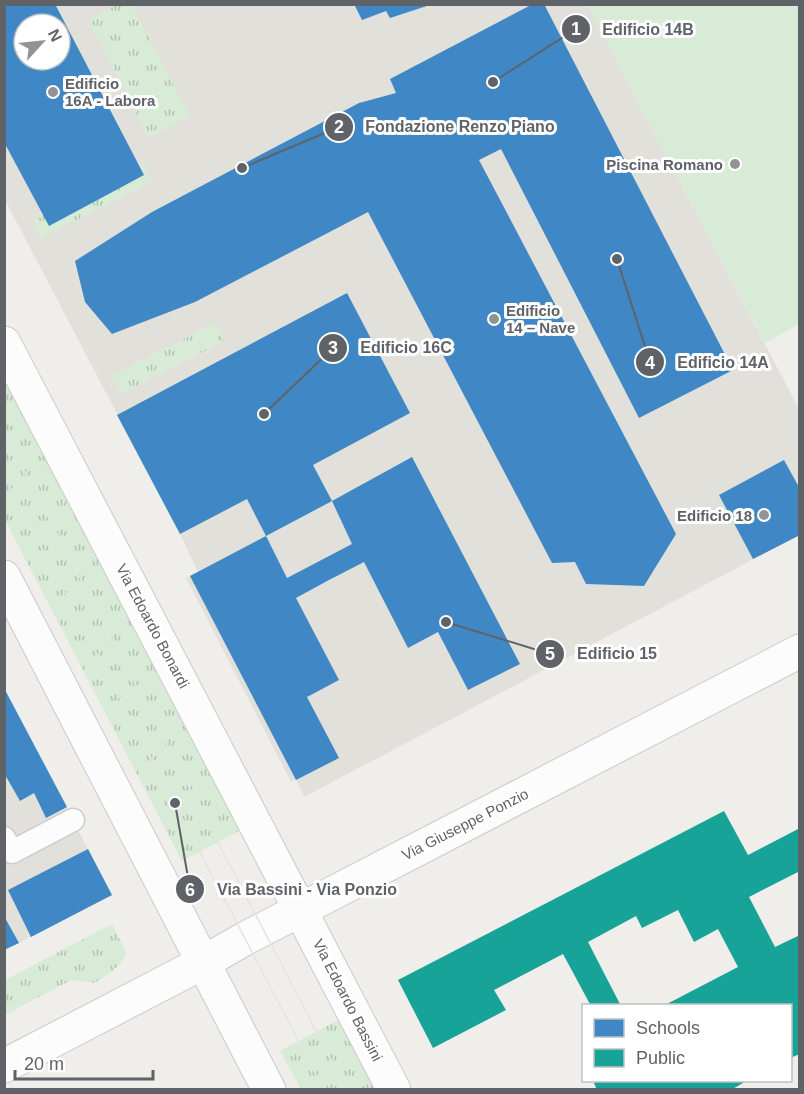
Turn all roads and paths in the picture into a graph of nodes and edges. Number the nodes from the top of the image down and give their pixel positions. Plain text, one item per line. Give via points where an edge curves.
1 (4, 343) edge
2 (4, 577) edge
3 (800, 651) edge
4 (73, 820) dead end
5 (4, 838) edge
6 (301, 909) junction
7 (204, 962) junction
8 (4, 1066) edge
9 (269, 1089) edge
10 (394, 1089) edge

1 - 6 street, Via Edoardo Bonardi
2 - 7 street
3 - 6 street, Via Giuseppe Ponzio
4 - 5 lane via 12,852
6 - 7 street, Via Giuseppe Ponzio
6 - 10 street, Via Edoardo Bassini
7 - 8 street, Via Giuseppe Ponzio
7 - 9 street

